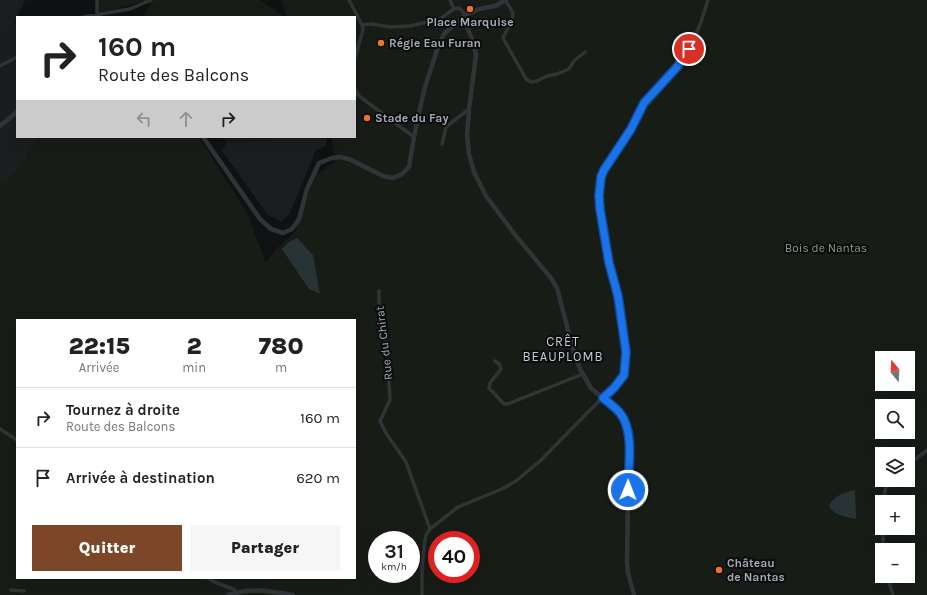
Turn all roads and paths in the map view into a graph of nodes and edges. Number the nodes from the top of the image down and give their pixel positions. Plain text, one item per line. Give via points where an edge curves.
1 (97, 0) edge
2 (151, 0) edge
3 (349, 0) edge
4 (450, 0) edge
5 (506, 0) edge
6 (708, 0) edge
7 (454, 9) junction
8 (97, 15) junction
9 (90, 16) edge
10 (464, 16) junction
11 (362, 25) junction
12 (585, 52) dead end
13 (356, 54) edge
14 (16, 58) edge
15 (0, 66) edge
16 (356, 92) edge
17 (469, 109) junction
18 (16, 113) edge
19 (0, 126) edge
20 (414, 137) junction
21 (204, 138) edge
22 (442, 144) dead end
23 (379, 291) dead end
24 (496, 361) dead end
25 (583, 374) junction
26 (603, 398) junction
27 (0, 430) edge
28 (16, 439) edge
29 (927, 450) edge
30 (915, 459) edge
31 (430, 529) junction
32 (209, 579) edge
33 (890, 583) edge
34 (11, 590) dead end
35 (24, 591) dead end
36 (17, 593) edge
37 (236, 594) edge
38 (228, 595) edge
39 (293, 595) edge
40 (422, 595) edge
41 (634, 595) edge
42 (893, 595) edge

1 - 8 street
2 - 8 street via 130,9
3 - 11 street
4 - 7 street
5 - 10 street
5 - 12 street via 513,13 503,38 526,79 531,82 537,81 569,69 574,60
6 - 26 street via 689,49 677,67 644,103 601,177 600,209 609,263 618,296 626,352 624,375
7 - 10 street via 459,8
7 - 11 street via 440,19 410,26
8 - 9 street
10 - 17 street via 476,55
10 - 20 street via 444,34 438,46 424,90
11 - 13 street
14 - 15 street
16 - 20 street
17 - 22 street via 446,127
17 - 25 street via 467,136 474,172 486,196 557,288 573,349
18 - 19 street
20 - 21 street via 409,167 393,178 340,157 319,163 307,189 298,219 292,229 283,234 271,230 260,219
23 - 31 street, Rue du Chirat via 379,308 387,350 390,400 380,421 406,462
24 - 25 street via 501,369 489,388 504,404
25 - 26 street via 591,388
26 - 31 street via 540,461 516,480 502,489 458,507
26 - 41 street via 620,413 628,430 627,562
27 - 28 street
29 - 30 street
31 - 40 street via 424,540
32 - 37 street via 235,590
33 - 42 street
34 - 36 street
35 - 36 street
37 - 38 street
37 - 39 street via 254,589

